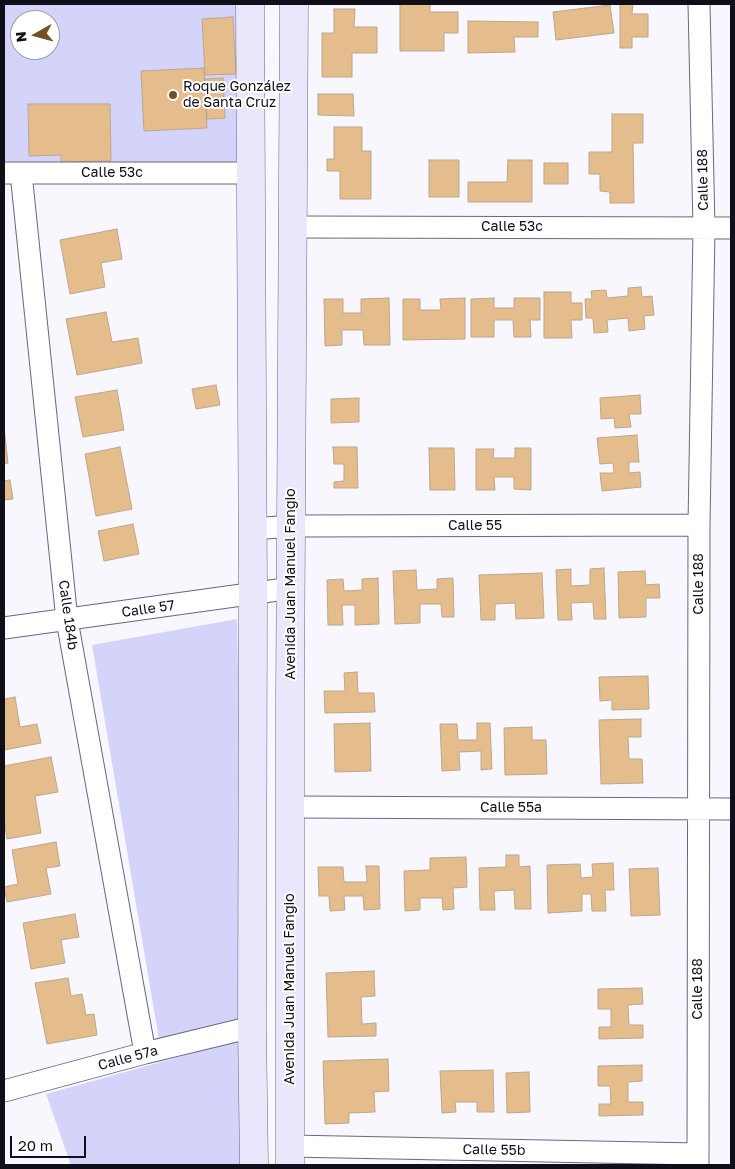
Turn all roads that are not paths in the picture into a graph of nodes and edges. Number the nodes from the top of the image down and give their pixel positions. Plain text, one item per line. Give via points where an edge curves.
1 (250, 4) edge
2 (294, 4) edge
3 (699, 4) edge
4 (12, 173) edge
5 (250, 173) junction
6 (293, 227) junction
7 (704, 228) junction
8 (731, 228) edge
9 (699, 525) junction
10 (292, 526) junction
11 (252, 529) junction
12 (292, 588) junction
13 (253, 594) junction
14 (67, 620) junction
15 (4, 628) edge
16 (290, 807) junction
17 (699, 808) junction
18 (731, 809) edge
19 (252, 1027) junction
20 (145, 1053) junction
21 (4, 1091) edge
22 (290, 1156) edge
23 (698, 1160) edge
24 (254, 1165) edge

1 - 5 main road
2 - 6 main road, Avenida Juan Manuel Fangio
3 - 7 street, Calle 188
4 - 5 street, Calle 53c
4 - 14 street, Calle 184b
5 - 11 main road
6 - 7 street, Calle 53c
6 - 10 main road, Avenida Juan Manuel Fangio
7 - 8 street, Calle 53c
7 - 9 street, Calle 188
9 - 10 street, Calle 55
9 - 17 street, Calle 188
10 - 11 street, Calle 55
10 - 12 main road, Avenida Juan Manuel Fangio
11 - 13 main road
12 - 13 street, Calle 57
12 - 16 main road, Avenida Juan Manuel Fangio
13 - 14 street, Calle 57
13 - 19 main road
14 - 15 street, Calle 57
14 - 20 street, Calle 184b
16 - 17 street, Calle 55a
16 - 22 main road, Avenida Juan Manuel Fangio
17 - 18 street, Calle 55a
17 - 23 street, Calle 188
19 - 20 street, Calle 57a
19 - 24 main road
20 - 21 street, Calle 57a
22 - 23 street, Calle 55b

